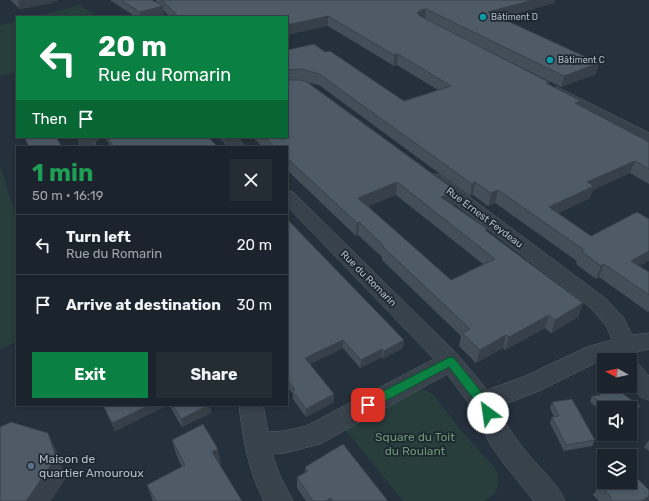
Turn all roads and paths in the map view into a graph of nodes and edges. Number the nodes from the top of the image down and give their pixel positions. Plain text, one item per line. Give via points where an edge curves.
1 (544, 84) edge
2 (91, 138) edge
3 (229, 138) edge
4 (649, 139) edge
5 (88, 146) edge
6 (237, 146) edge
7 (421, 169) edge
8 (288, 197) edge
9 (649, 341) edge
10 (626, 352) edge
11 (450, 361) junction
12 (637, 379) edge
13 (649, 390) edge
14 (482, 402) junction
15 (251, 406) edge
16 (257, 444) junction
17 (279, 501) edge
18 (551, 501) edge

1 - 4 street
2 - 5 street via 87,140
3 - 6 street
7 - 10 street, Rue Ernest Feydeau via 598,303 616,322
8 - 11 street, Rue du Romarin
9 - 10 street
10 - 14 street via 595,352 531,384
11 - 14 street, Rue du Romarin
11 - 16 street via 311,436 285,442
12 - 13 street
14 - 18 street via 499,436
15 - 16 street
16 - 17 street via 270,486

